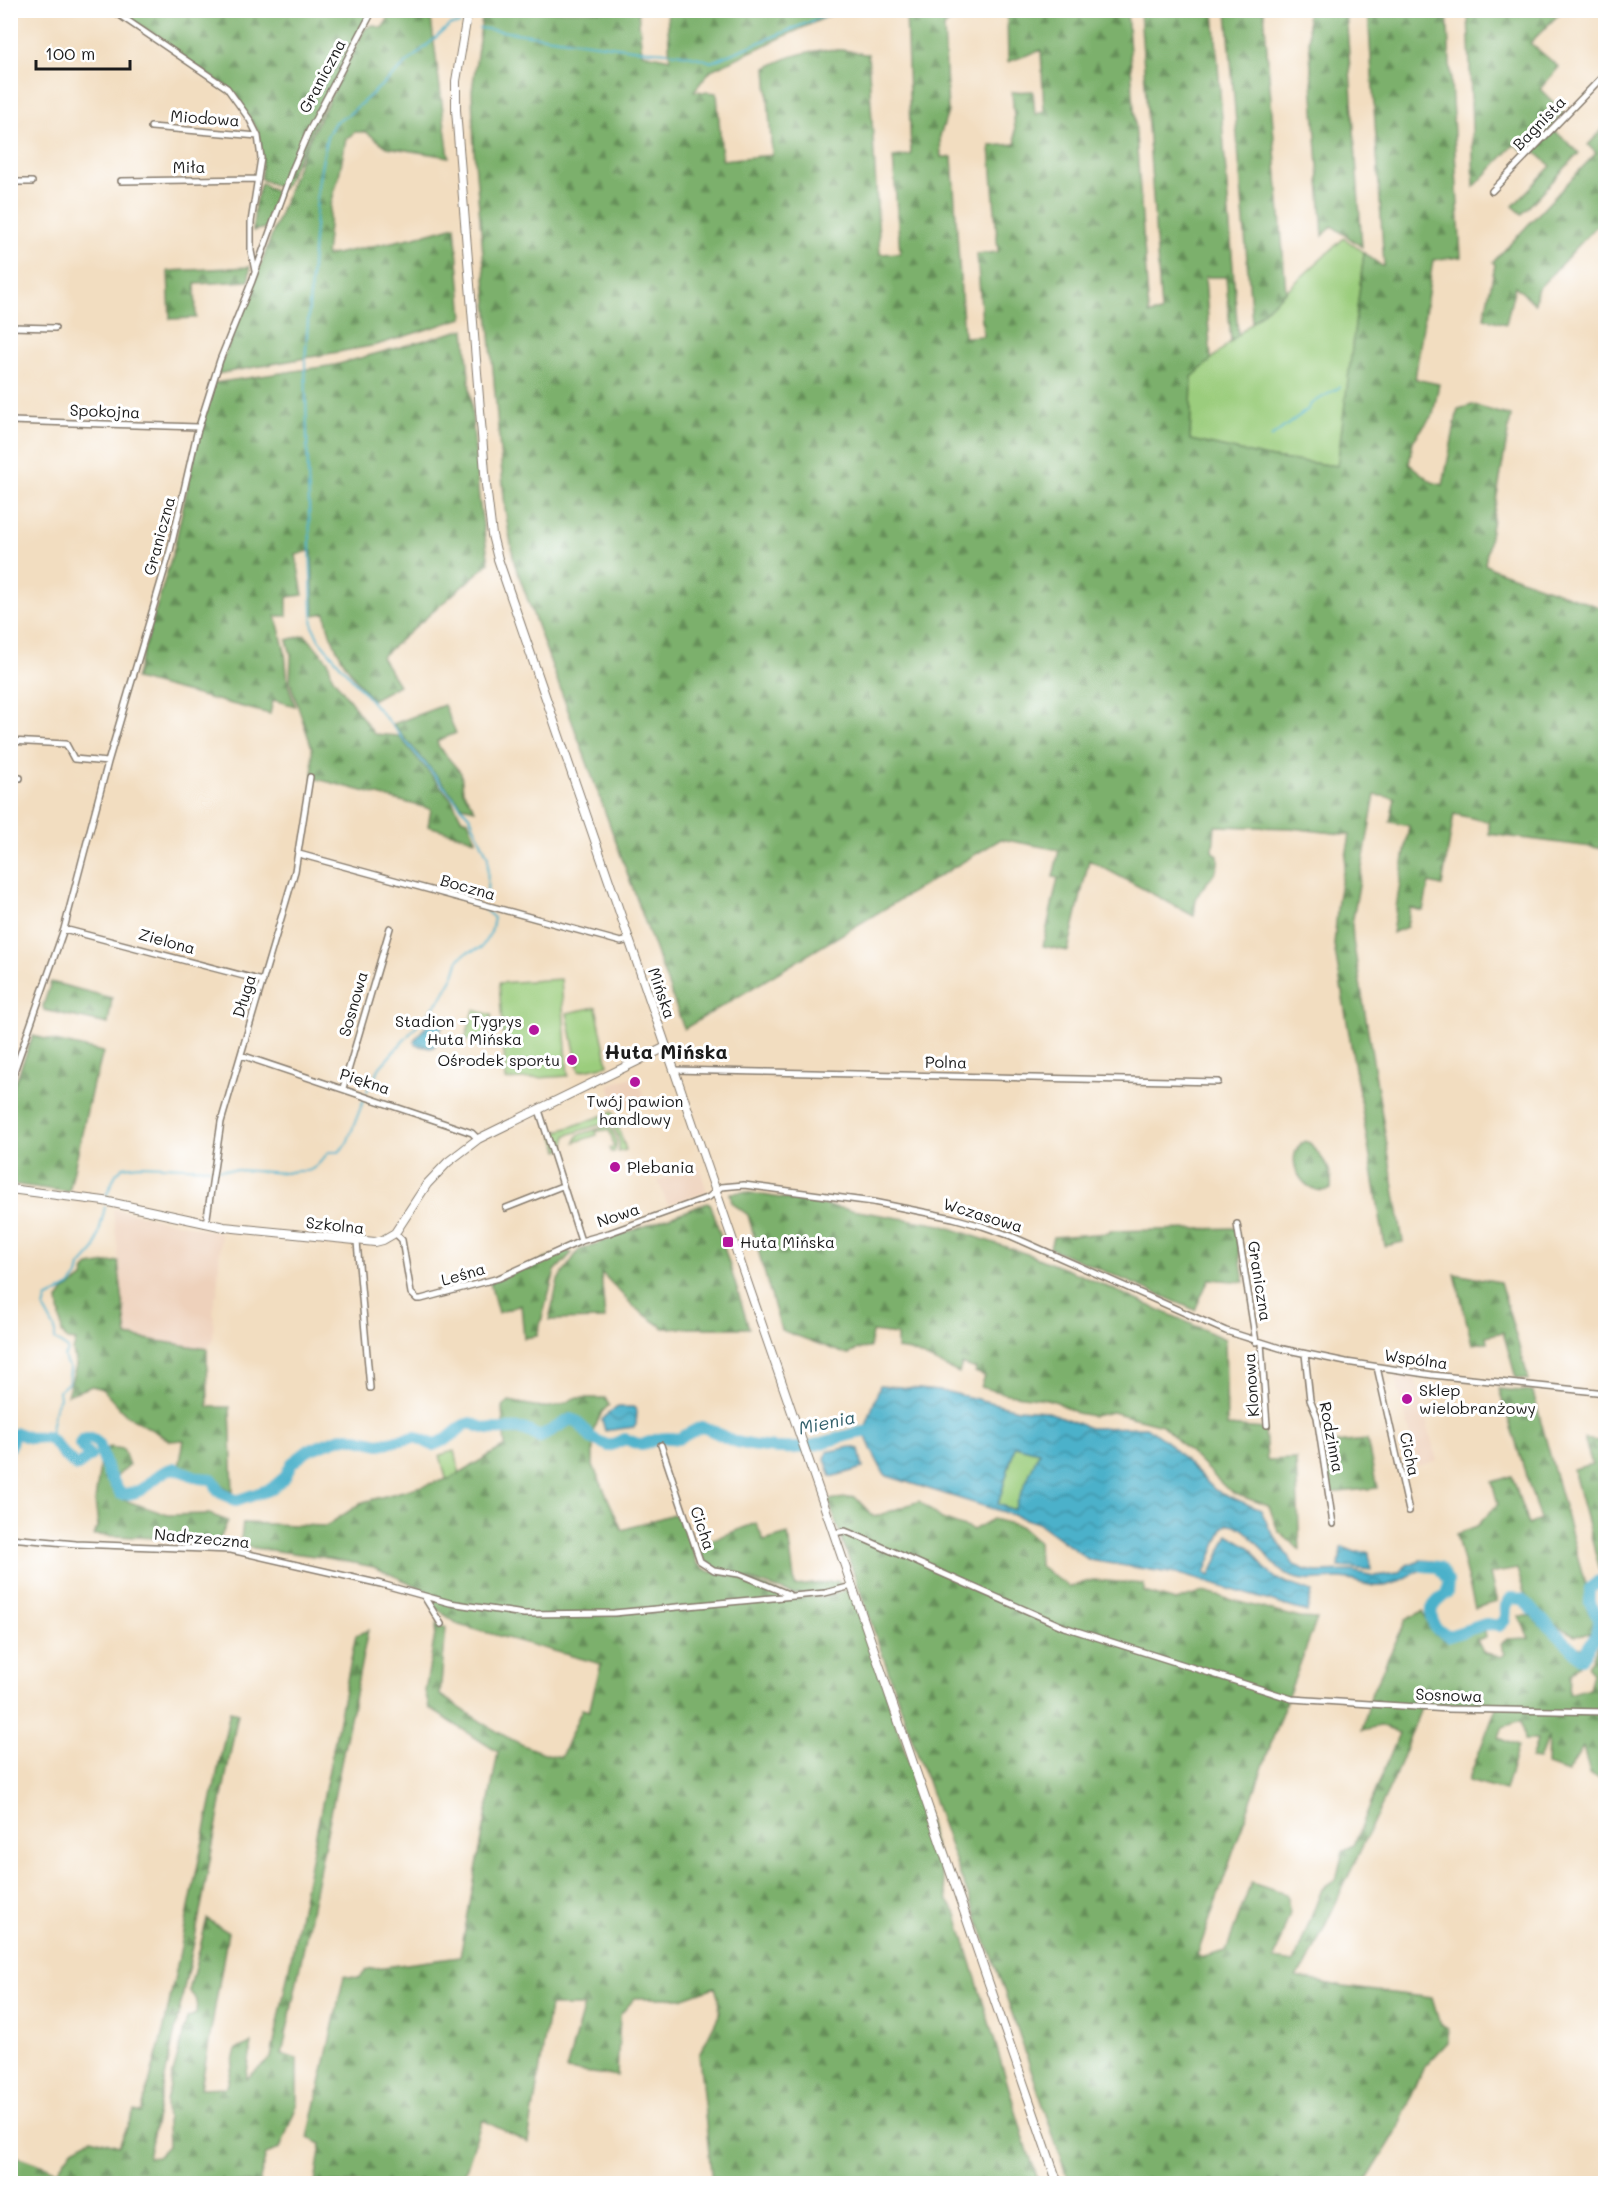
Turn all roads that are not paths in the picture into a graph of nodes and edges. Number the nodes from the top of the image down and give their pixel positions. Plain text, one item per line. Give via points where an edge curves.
1 (112, 10) edge
2 (373, 10) edge
3 (468, 10) edge
4 (1605, 73) edge
5 (151, 128) dead end
6 (258, 136) junction
7 (258, 179) junction
8 (120, 181) dead end
9 (10, 182) edge
10 (32, 182) dead end
11 (1492, 191) dead end
12 (255, 272) junction
13 (10, 327) edge
14 (56, 328) dead end
15 (10, 421) edge
16 (198, 427) junction
17 (10, 741) edge
18 (108, 762) junction
19 (10, 777) edge
20 (310, 777) dead end
21 (20, 778) dead end
22 (299, 854) junction
23 (390, 928) dead end
24 (64, 929) junction
25 (629, 940) junction
26 (263, 981) junction
27 (666, 1047) junction
28 (241, 1055) junction
29 (674, 1070) junction
30 (1218, 1082) dead end
31 (10, 1083) edge
32 (343, 1088) junction
33 (539, 1110) junction
34 (478, 1139) junction
35 (562, 1186) junction
36 (10, 1189) edge
37 (717, 1191) junction
38 (506, 1208) dead end
39 (206, 1224) junction
40 (1238, 1224) dead end
41 (395, 1233) junction
42 (581, 1241) junction
43 (357, 1242) junction
44 (1226, 1331) joint
45 (1258, 1342) junction
46 (1305, 1354) junction
47 (1377, 1367) junction
48 (370, 1388) dead end
49 (1605, 1393) edge
50 (1267, 1425) dead end
51 (661, 1445) dead end
52 (1409, 1511) dead end
53 (1333, 1524) dead end
54 (834, 1533) junction
55 (10, 1538) edge
56 (852, 1586) junction
57 (791, 1595) junction
58 (423, 1597) junction
59 (441, 1624) dead end
60 (1605, 1712) edge
61 (1058, 2184) edge

1 - 6 street via 227,88
2 - 12 street, Graniczna via 309,131
3 - 25 main road, Mińska via 456,81 456,110 490,520 504,577
4 - 11 street, Bagnista
5 - 6 street, Miodowa
6 - 7 street
7 - 8 street, Miła
7 - 12 street via 251,222
9 - 10 street
12 - 16 street, Graniczna via 224,347
13 - 14 street
15 - 16 street, Spokojna
16 - 18 street, Graniczna via 170,552
17 - 18 street via 66,744 74,759
18 - 24 street, Graniczna
19 - 21 street
20 - 22 street, Długa
22 - 25 street, Boczna via 573,930 621,942
22 - 26 street, Długa
23 - 32 street, Sosnowa
24 - 26 street, Zielona
24 - 31 street, Graniczna
25 - 27 main road, Mińska
26 - 28 street, Długa
27 - 29 main road, Mińska
27 - 33 main road
28 - 32 street, Piękna
28 - 39 street, Długa via 221,1122
29 - 30 street, Polna
29 - 37 main road, Mińska
32 - 34 street, Piękna via 462,1129
33 - 34 main road
33 - 35 street, Nowa
34 - 41 main road via 422,1189
35 - 38 street
35 - 42 street, Nowa
36 - 39 main road, Szkolna via 104,1201
37 - 42 street, Nowa via 666,1213
37 - 44 street, Wczasowa via 721,1187 744,1185 873,1202 953,1218 1011,1236
37 - 54 main road, Mińska
39 - 43 main road, Szkolna
40 - 45 street, Graniczna
41 - 42 street, Leśna via 402,1240 411,1293 421,1299 508,1275
41 - 43 main road, Szkolna via 379,1241
43 - 48 street
44 - 45 street, Wspólna
45 - 46 street, Wspólna
45 - 50 street, Klonowa
46 - 47 street, Wspólna
46 - 53 street, Rodzinna
47 - 49 street, Wspólna
47 - 52 street, Cicha
51 - 57 street, Cicha via 700,1561 709,1568 739,1574
54 - 56 main road, Mińska
54 - 60 street, Sosnowa via 845,1531 1064,1627 1292,1698 1448,1709
55 - 58 street, Nadrzeczna via 231,1550
56 - 57 street, Nadrzeczna
56 - 61 main road, Mińska
57 - 58 street, Nadrzeczna via 561,1615 499,1611
58 - 59 street

